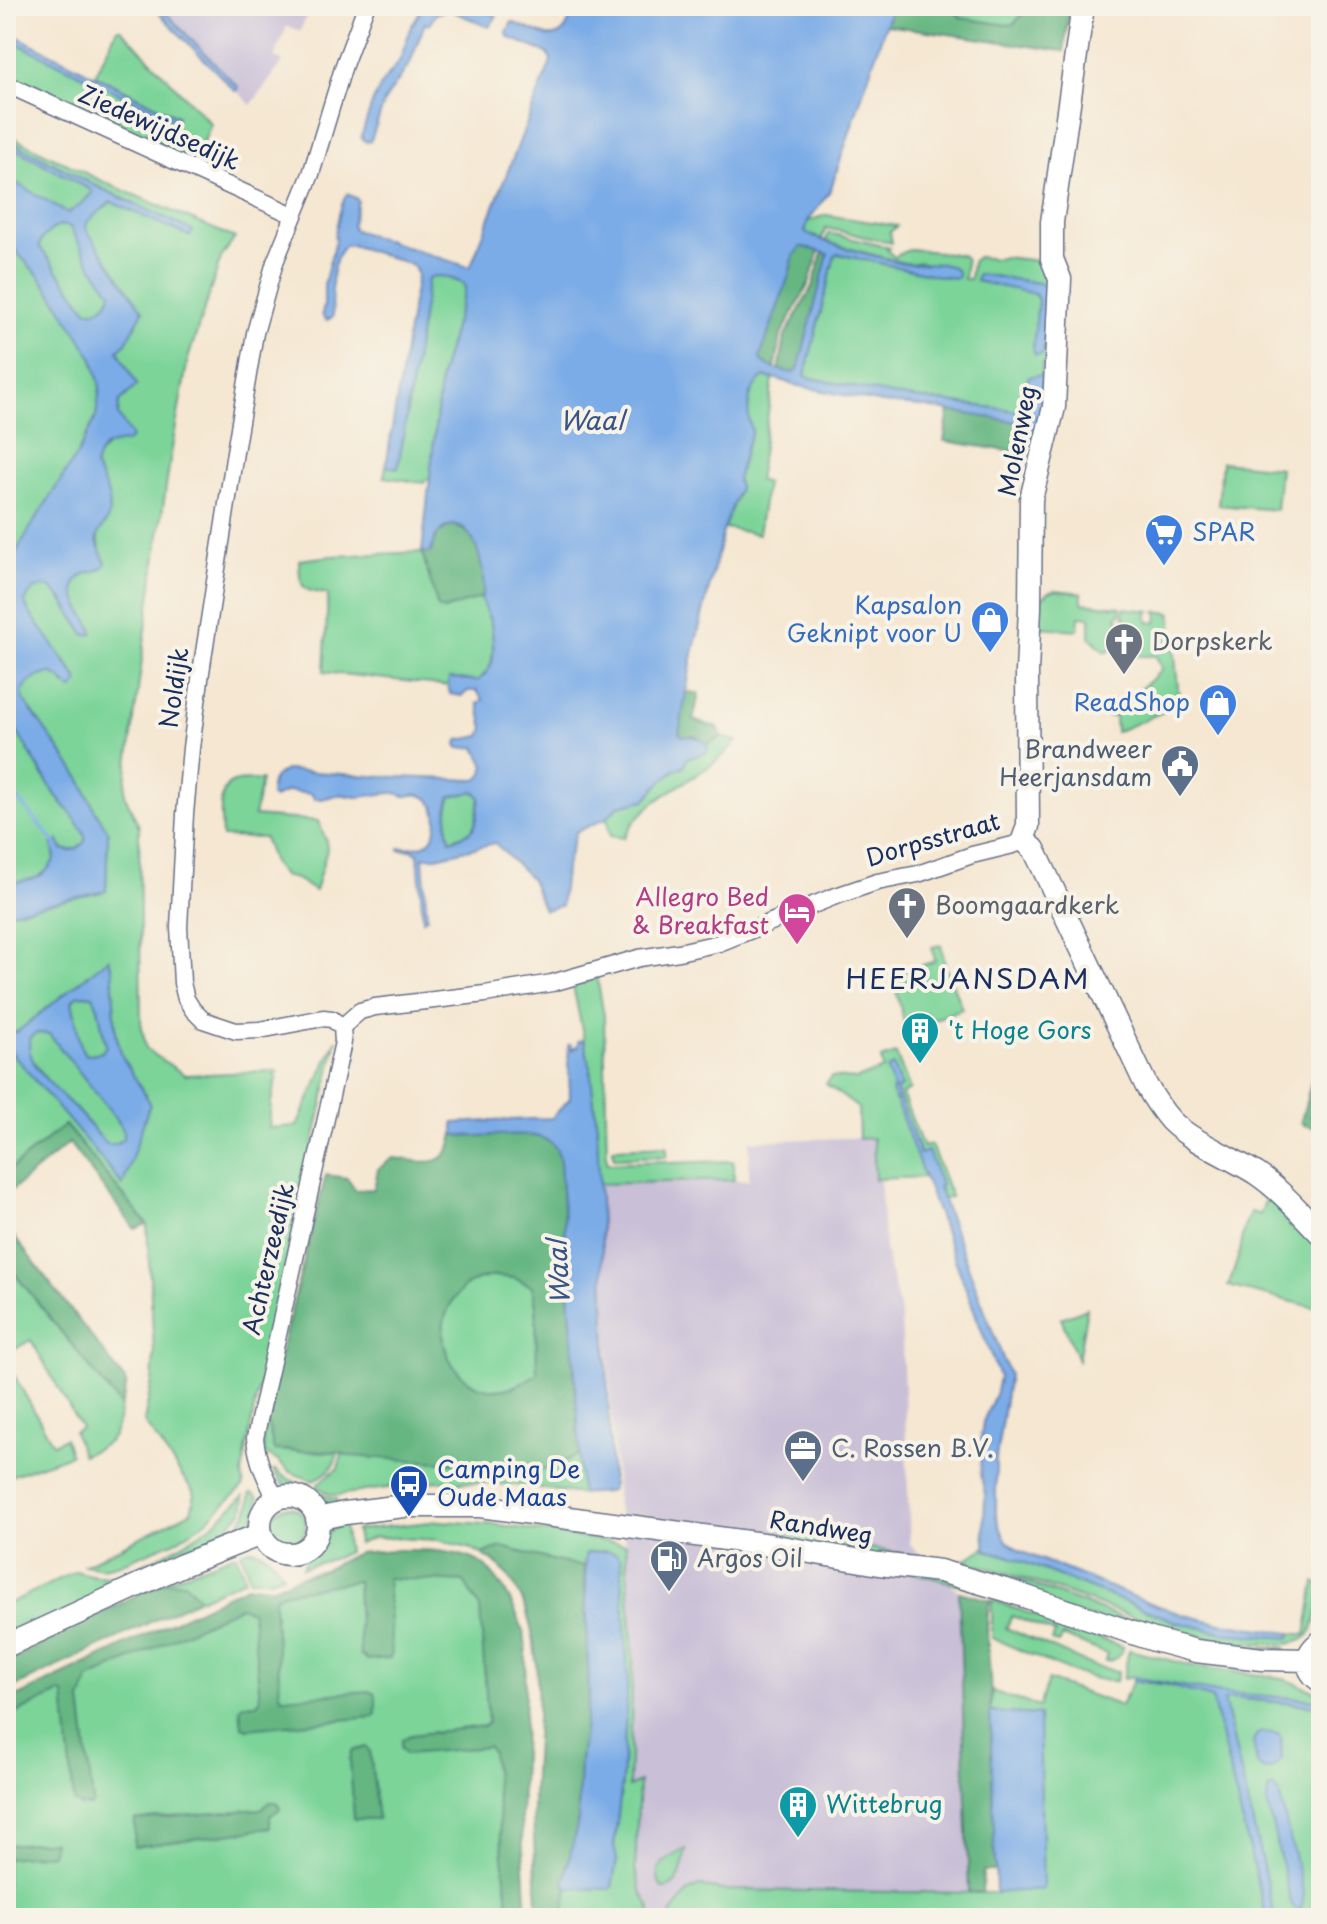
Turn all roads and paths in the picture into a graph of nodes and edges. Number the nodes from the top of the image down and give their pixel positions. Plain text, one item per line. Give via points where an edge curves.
1 (366, 6) edge
2 (1083, 6) edge
3 (6, 84) edge
4 (293, 215) junction
5 (1023, 840) junction
6 (342, 1027) junction
7 (1319, 1232) edge
8 (276, 1499) junction
9 (317, 1519) junction
10 (261, 1534) junction
11 (6, 1646) edge
12 (1314, 1651) edge
13 (1321, 1681) edge

1 - 4 street, Noldijk
2 - 5 main road, Molenweg via 1052,222 1052,259 1060,279 1054,407 1031,499 1028,826
3 - 4 street, Ziedewijdsedijk
4 - 6 street, Noldijk via 255,333 208,625 191,748 179,951 186,999 203,1020 236,1031 323,1018
5 - 6 street, Dorpsstraat via 877,882 719,943 485,994 375,1007 360,1011
5 - 7 main road, Dorpsstraat via 1034,849 1146,1085 1172,1121 1274,1186
6 - 8 street, Achterzeedijk via 343,1042 255,1438
8 - 9 main road via 301,1499
8 - 10 main road via 260,1518
9 - 10 main road via 314,1539 300,1552 277,1552
9 - 12 main road, Randweg via 404,1506 480,1506 940,1571 1196,1651 1262,1659
10 - 11 main road
12 - 13 main road via 1312,1674

